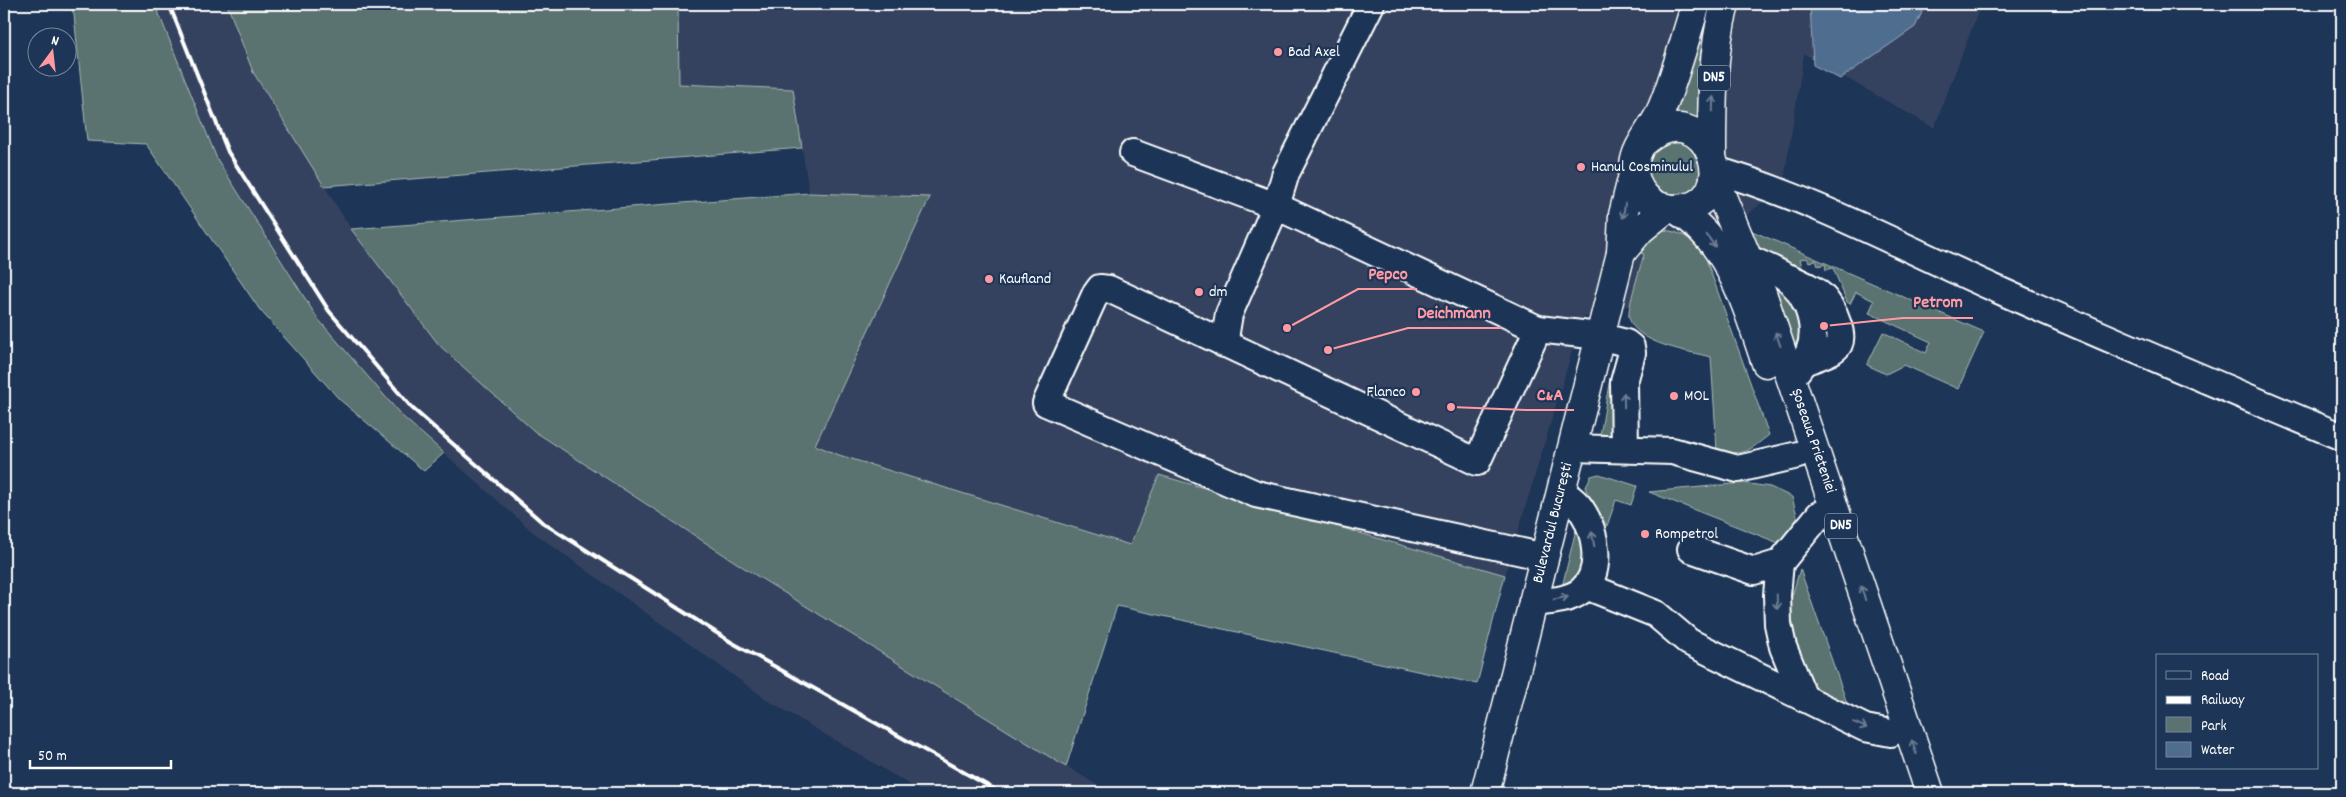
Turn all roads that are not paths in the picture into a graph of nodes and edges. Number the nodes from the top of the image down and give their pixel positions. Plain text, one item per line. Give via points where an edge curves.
1 (1371, 4) edge
2 (1696, 4) edge
3 (1725, 4) edge
4 (1644, 142) junction
5 (1133, 153) dead end
6 (1714, 167) junction
7 (1634, 171) junction
8 (1276, 206) junction
9 (1671, 209) junction
10 (1621, 253) junction
11 (1749, 259) junction
12 (1538, 329) junction
13 (1599, 336) junction
14 (1224, 344) junction
15 (1798, 370) junction
16 (2342, 437) edge
17 (1572, 448) junction
18 (1626, 449) junction
19 (1798, 455) junction
20 (1561, 491) junction
21 (1819, 515) junction
22 (1691, 549) dead end
23 (1545, 556) junction
24 (1780, 563) junction
25 (1586, 586) junction
26 (1532, 603) junction
27 (1804, 698) junction
28 (1891, 733) junction
29 (1484, 793) edge
30 (1911, 793) edge
31 (1930, 793) edge

1 - 8 street via 1286,174
2 - 4 main road, DN5 via 1665,99
6 -> 3 main road, DN5 via 1714,70
4 - 6 main road via 1661,130 1681,129 1699,137
4 - 7 main road, DN5 via 1636,155
5 - 8 street
6 - 9 main road via 1711,187 1700,200 1684,208
6 - 11 main road, Șoseaua Prieteniei
6 - 16 street via 1864,228 1994,288
7 - 9 main road via 1644,195 1650,201
7 -> 10 main road via 1623,214
8 - 12 street
8 - 14 street via 1229,314
9 - 10 main road via 1640,230
9 -> 19 main road, Șoseaua Prieteniei / DN5 via 1691,218 1704,231 1740,289
10 - 13 main road, Bulevardul București
15 -> 11 main road, Șoseaua Prieteniei / DN5
11 - 15 street via 1780,273 1796,286 1810,316 1812,344
12 - 13 street
12 - 14 street via 1477,462
13 - 17 main road, Bulevardul București
18 -> 13 street via 1624,382 1631,347
14 - 23 street via 1100,288 1046,403 1256,494
31 -> 15 main road, Șoseaua Prieteniei / DN5
17 - 18 street
17 - 20 main road, Bulevardul București
18 - 19 street via 1672,451 1738,469
19 - 21 main road, Șoseaua Prieteniei / DN5
20 - 23 main road, Bulevardul București
25 -> 20 street via 1595,560 1594,536 1581,508
21 - 24 street
21 - 28 main road, Șoseaua Prieteniei / DN5
22 - 24 street via 1754,572
23 - 26 main road, Bulevardul București
24 -> 27 street via 1778,624 1783,647
26 -> 25 street via 1565,598
25 - 27 street via 1656,614 1689,642
26 - 29 main road, Bulevardul București
27 -> 28 street via 1865,728
28 - 30 main road, Șoseaua Prieteniei / DN5

